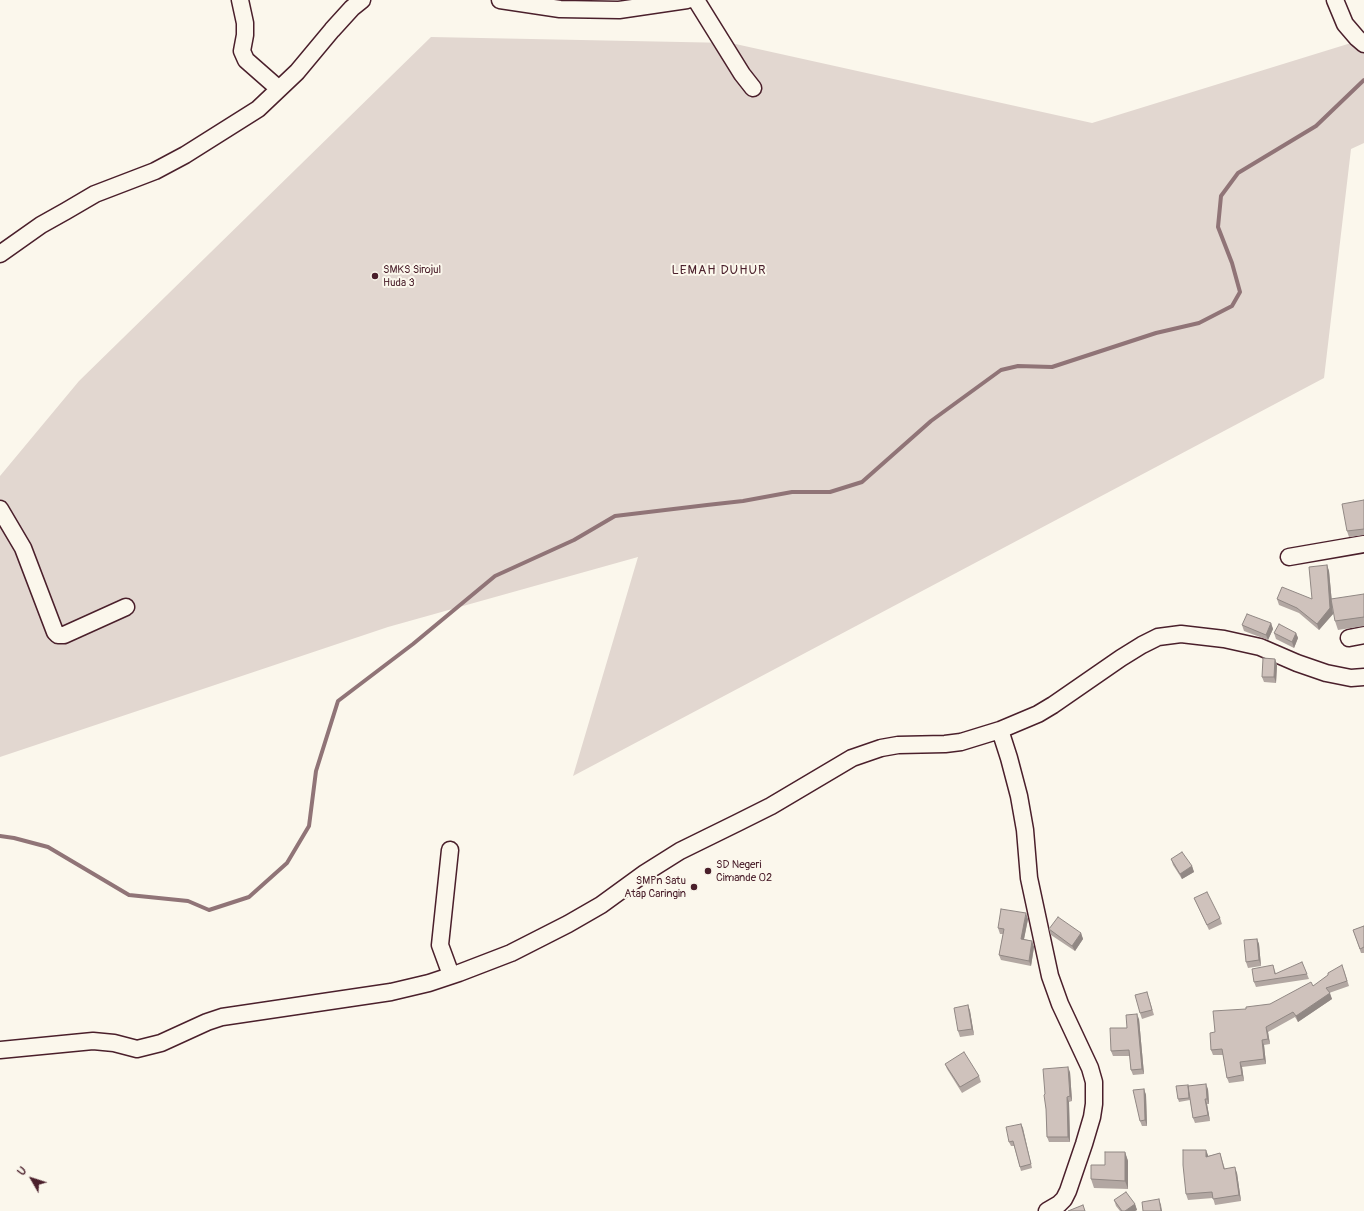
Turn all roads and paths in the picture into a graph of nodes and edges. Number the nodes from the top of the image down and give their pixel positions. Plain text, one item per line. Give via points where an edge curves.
1 (240, 0) edge
2 (362, 0) edge
3 (500, 0) edge
4 (687, 0) edge
5 (696, 0) edge
6 (1335, 0) edge
7 (1364, 44) edge
8 (752, 88) dead end
9 (279, 89) junction
10 (0, 254) edge
11 (0, 509) edge
12 (1364, 544) edge
13 (1289, 557) dead end
14 (126, 607) dead end
15 (1364, 677) edge
16 (1000, 730) junction
17 (450, 850) dead end
18 (450, 975) junction
19 (0, 1050) edge
20 (1047, 1211) edge

1 - 9 street via 245,23 242,51 246,60
2 - 9 street
3 - 4 street via 560,9 620,10
5 - 8 street
6 - 7 street via 1345,24
9 - 10 street via 258,109 192,151 155,170 95,194 41,225
11 - 14 street via 23,548 58,635 64,635
12 - 13 street
15 - 16 street via 1351,678 1326,673 1246,643 1198,635 1167,636 1151,640 1132,651 1048,708
16 - 18 street via 961,742 898,745 864,753 751,816 680,851 601,905 568,924 511,953
16 - 20 street via 1020,802 1029,878 1050,976 1090,1068 1095,1093 1092,1117 1068,1191 1059,1204
17 - 18 street via 440,945
18 - 19 street via 391,992 222,1018 161,1043 137,1049 94,1041

